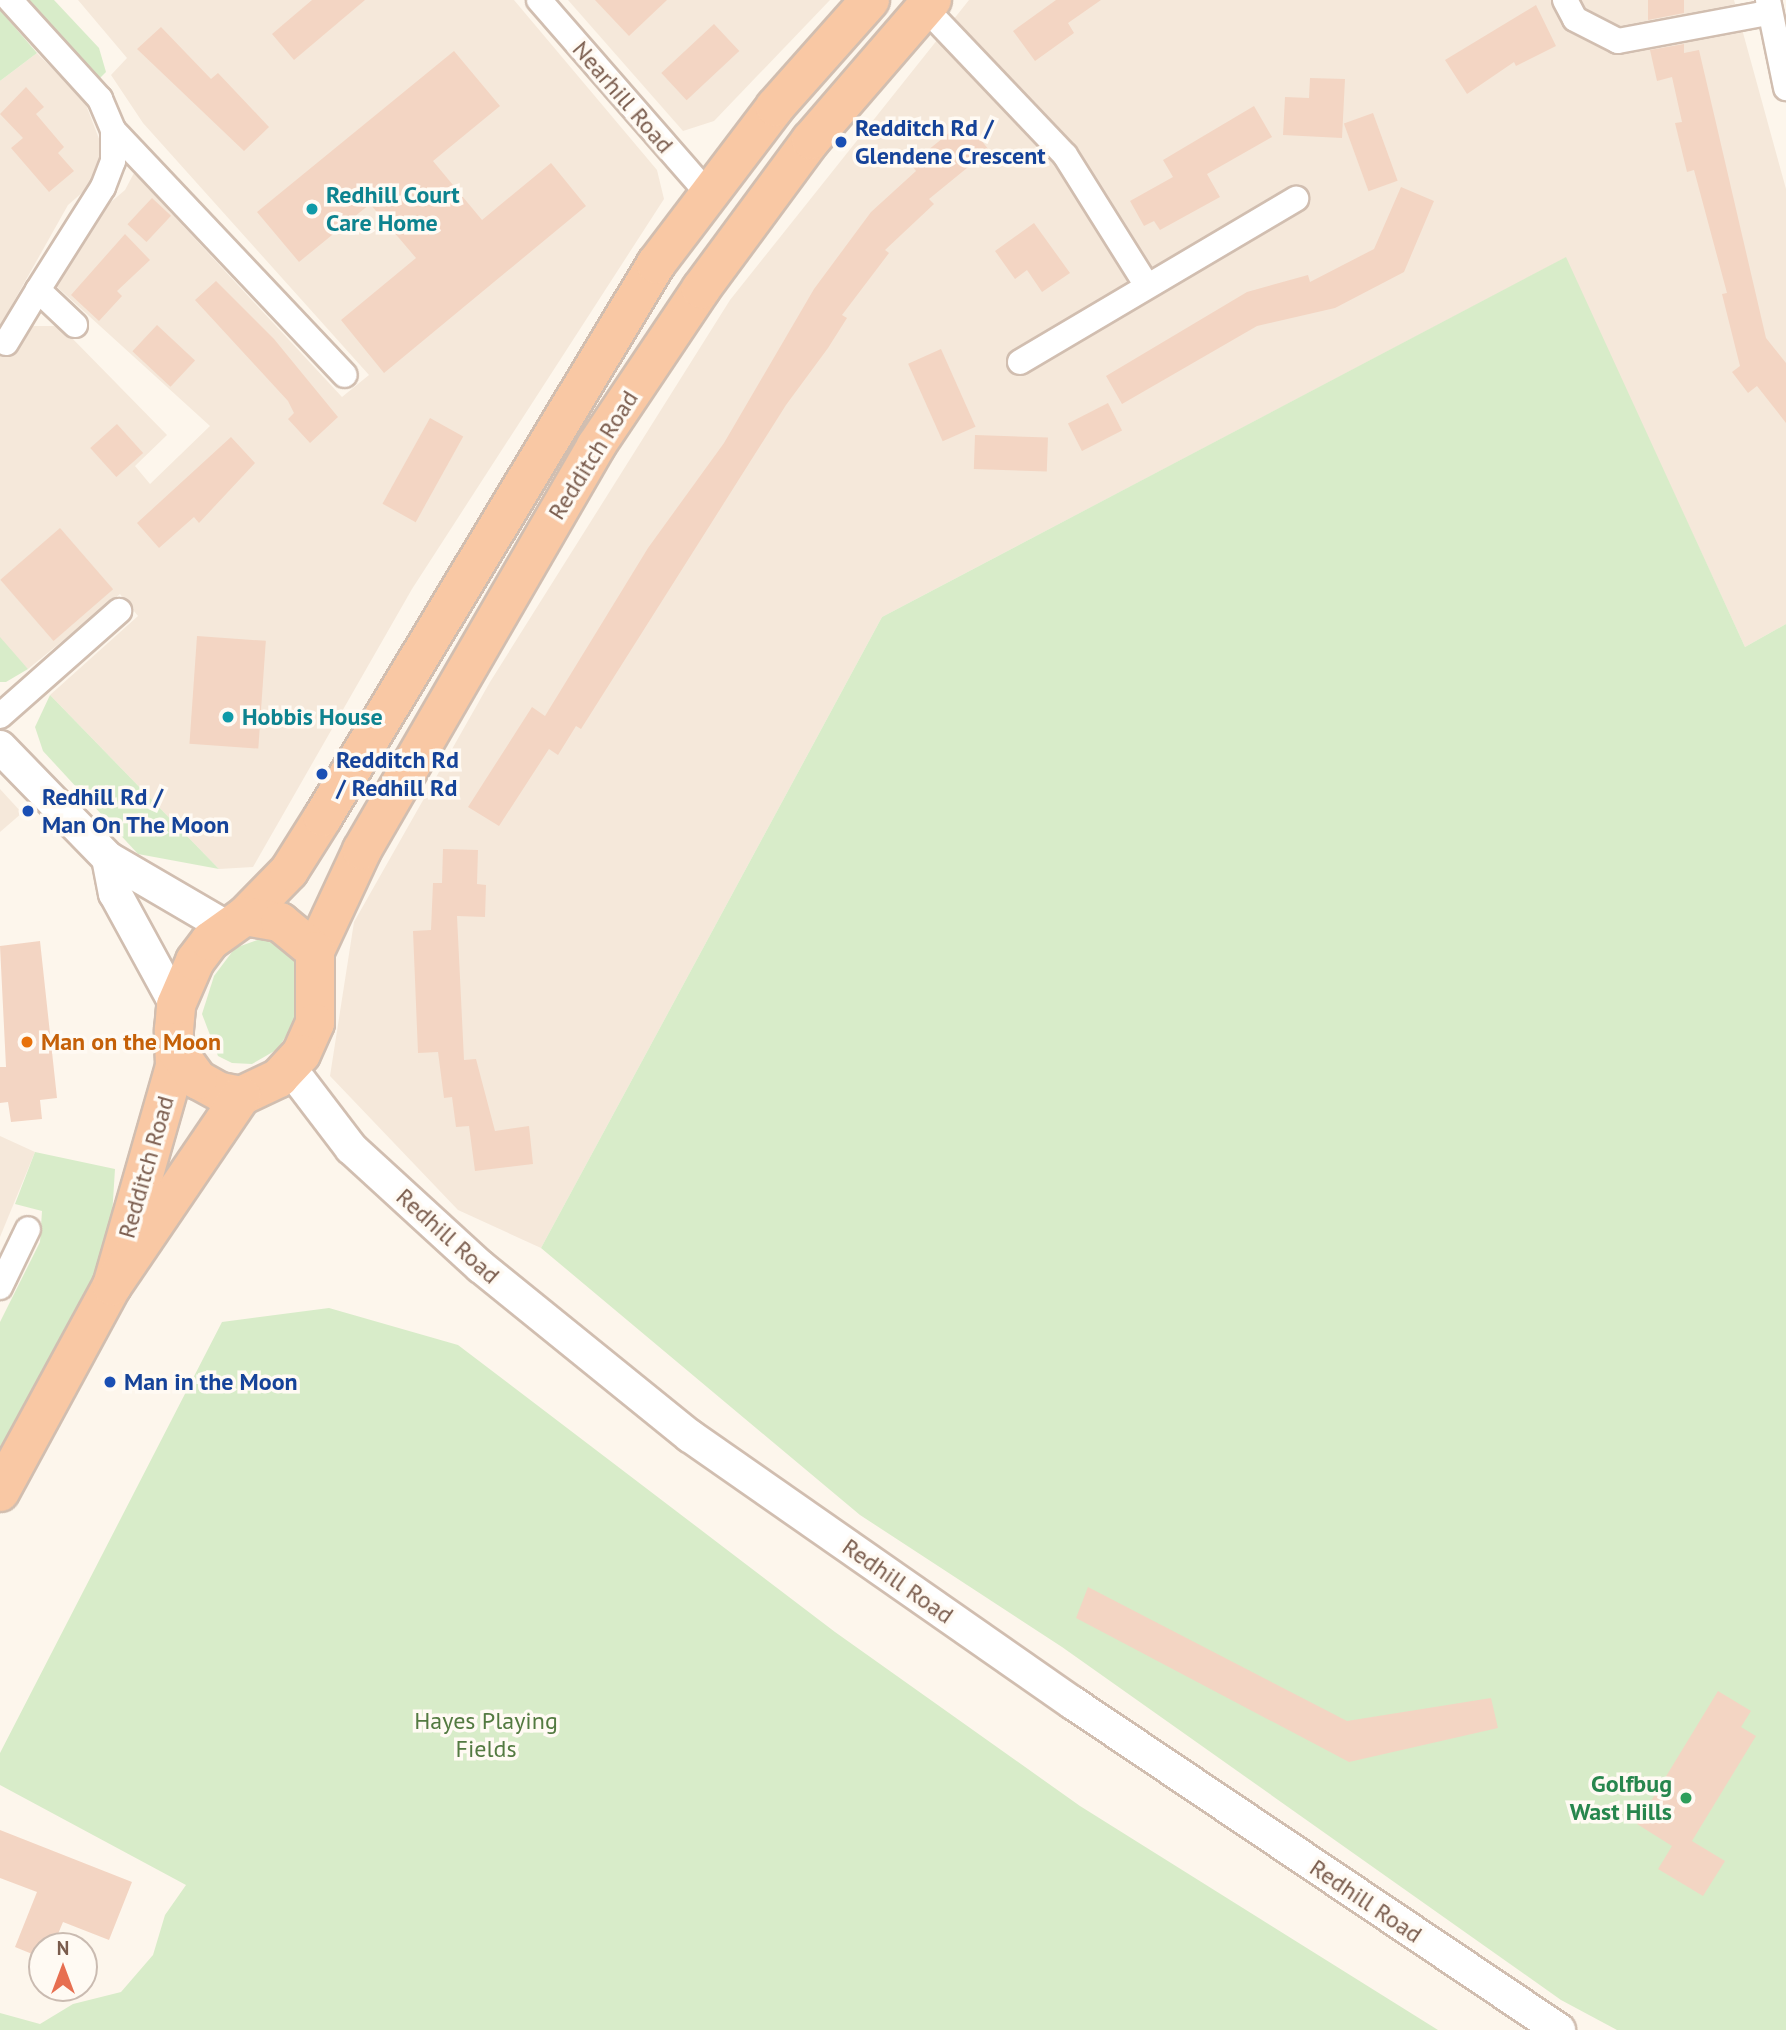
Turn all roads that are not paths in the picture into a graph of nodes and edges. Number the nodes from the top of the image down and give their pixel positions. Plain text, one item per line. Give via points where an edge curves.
1 (10, 0) edge
2 (539, 0) edge
3 (870, 0) edge
4 (1565, 0) edge
5 (928, 4) edge
6 (1768, 7) edge
7 (1786, 88) edge
8 (113, 130) junction
9 (708, 194) junction
10 (1296, 199) dead end
11 (1146, 284) junction
12 (38, 290) junction
13 (75, 325) dead end
14 (6, 343) dead end
15 (1020, 362) dead end
16 (345, 375) dead end
17 (119, 611) dead end
18 (0, 716) edge
19 (0, 747) edge
20 (108, 858) junction
21 (236, 922) junction
22 (316, 951) junction
23 (176, 1005) junction
24 (175, 1048) junction
25 (290, 1068) junction
26 (242, 1096) junction
27 (29, 1229) dead end
28 (112, 1286) junction
29 (0, 1287) edge
30 (0, 1492) edge
31 (1559, 2030) edge

1 - 8 street via 100,99
2 - 9 street, Nearhill Road
3 - 9 highway, Redditch Road
4 - 6 street via 1575,19 1618,41
5 - 11 street via 1065,155
5 - 22 highway, Redditch Road via 811,140 701,289 596,446 362,850
6 - 7 street
8 - 12 street via 114,162 103,187
8 - 16 street
9 - 21 highway, Redditch Road via 656,264 289,871
10 - 11 street
11 - 15 street
12 - 13 street
12 - 14 street
17 - 18 street
19 - 20 street
20 - 21 street
20 - 23 street via 115,893
21 - 22 highway via 281,922
21 - 23 highway via 195,961
22 - 25 highway via 314,1023
23 - 24 highway
24 - 26 highway via 184,1066 207,1087
24 - 28 highway, Redditch Road via 175,1066
25 - 26 highway via 262,1089
25 - 31 street, Redhill Road via 351,1148 481,1268 690,1436 1073,1703
26 - 28 highway, Redditch Road
27 - 29 street
28 - 30 highway, Redditch Road

